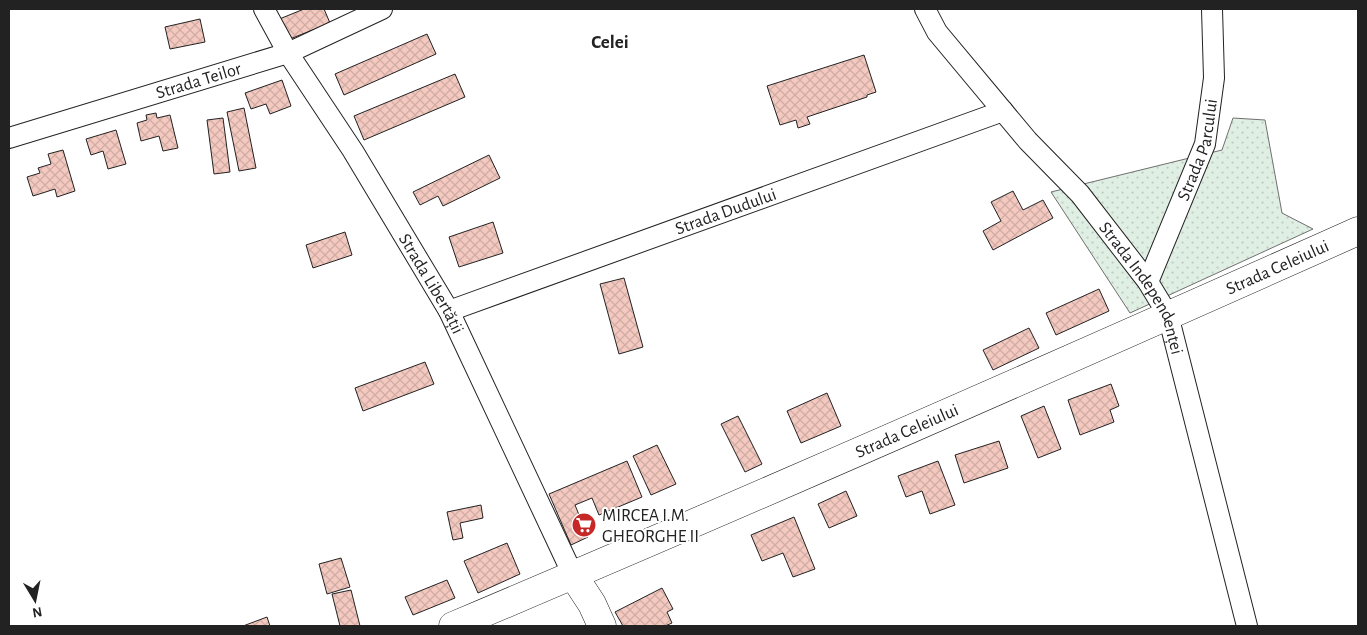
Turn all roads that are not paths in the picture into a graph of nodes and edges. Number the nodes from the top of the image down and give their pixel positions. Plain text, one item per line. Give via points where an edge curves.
1 (264, 9) edge
2 (382, 9) edge
3 (925, 9) edge
4 (1212, 9) edge
5 (288, 54) junction
6 (1003, 111) junction
7 (9, 138) edge
8 (1358, 231) edge
9 (1148, 282) junction
10 (449, 311) junction
11 (1168, 316) junction
12 (573, 576) junction
13 (453, 626) edge
14 (602, 626) edge
15 (1247, 626) edge

1 - 5 street, Strada Libertății
2 - 5 street, Strada Teilor
3 - 6 street, Strada Independenței via 937,32
4 - 9 street, Strada Parcului via 1214,78 1205,144
5 - 7 street, Strada Teilor
5 - 10 street, Strada Libertății via 353,151
6 - 9 street, Strada Independenței via 1080,194
6 - 10 street, Strada Dudului
8 - 11 main road, Strada Celeiului
9 - 11 street, Strada Independenței
10 - 12 street, Strada Libertății
11 - 12 main road, Strada Celeiului
11 - 15 street, Strada Independenței
12 - 13 main road, Strada Celeiului
12 - 14 main road

